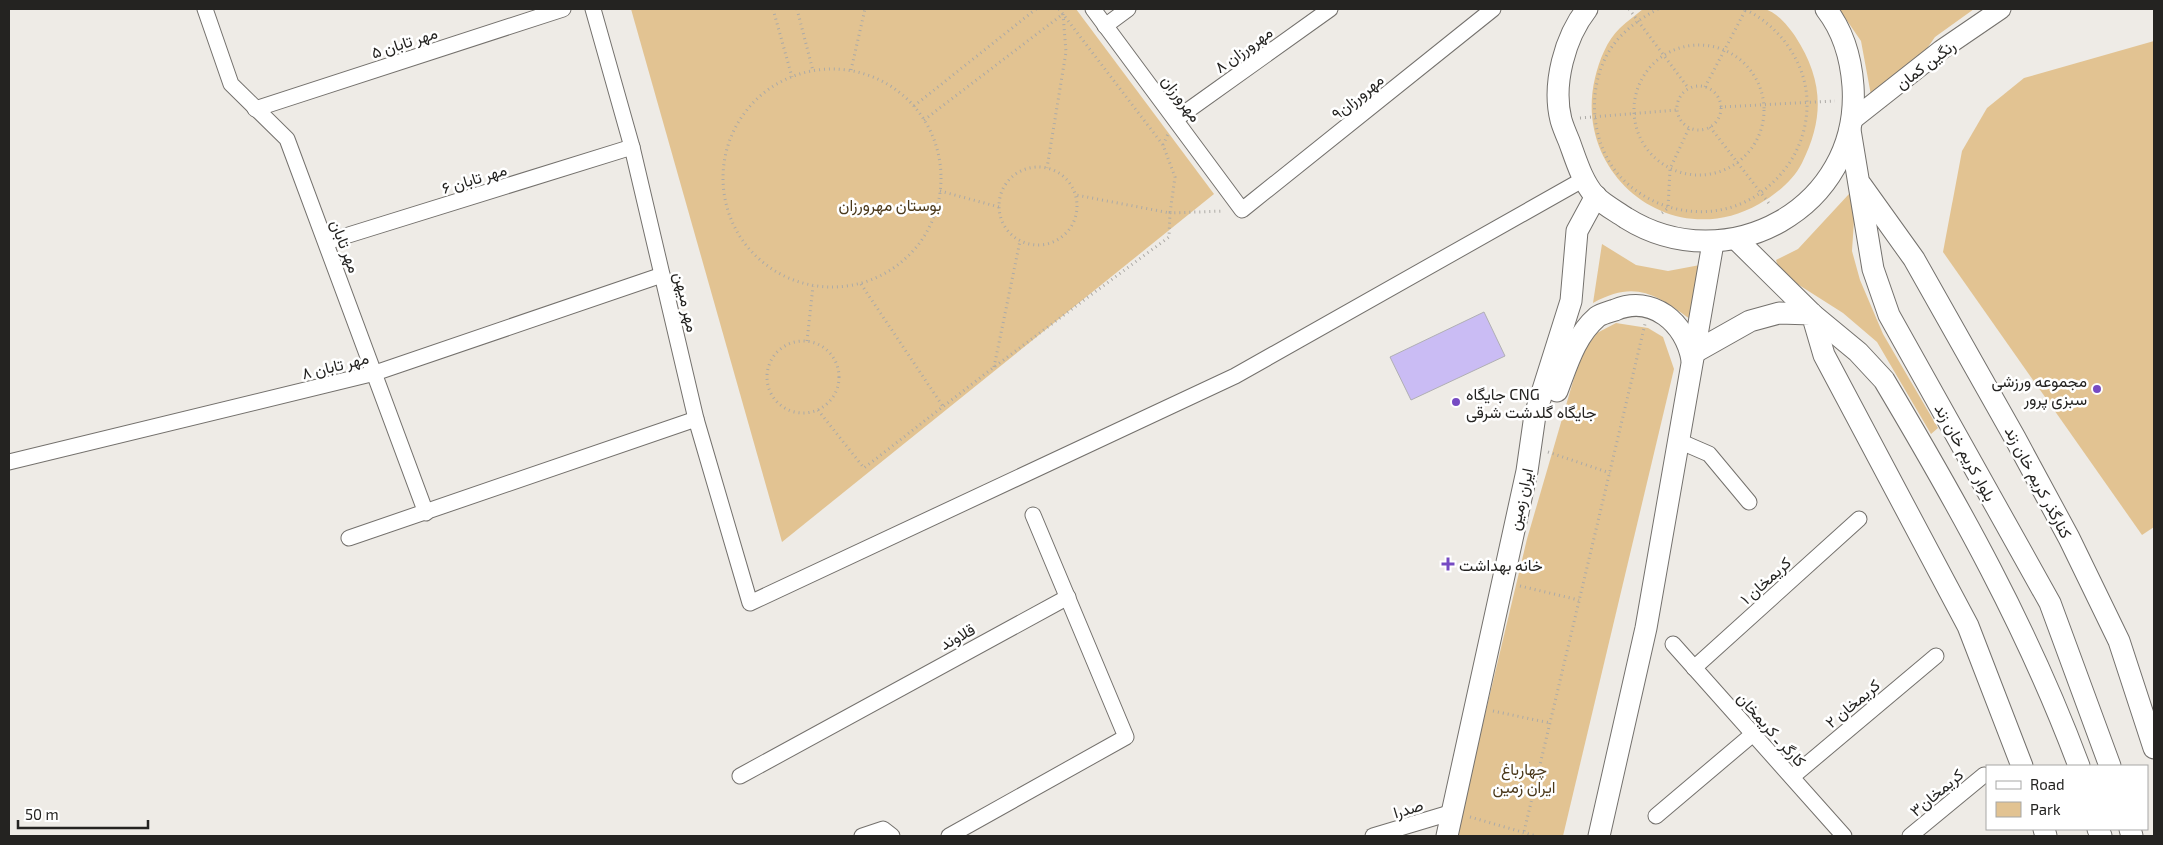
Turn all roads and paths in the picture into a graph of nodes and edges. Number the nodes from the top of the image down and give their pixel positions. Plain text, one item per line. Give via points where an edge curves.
1 (205, 9) edge
2 (563, 9) edge
3 (593, 9) edge
4 (773, 9) edge
5 (796, 9) edge
6 (865, 9) edge
7 (1036, 9) edge
8 (1059, 9) edge
9 (1093, 9) edge
10 (1128, 9) edge
11 (1330, 9) edge
12 (1493, 9) edge
13 (1572, 9) edge
14 (1587, 9) edge
15 (1629, 9) edge
16 (1658, 9) edge
17 (1746, 9) edge
18 (1826, 9) edge
19 (2001, 9) edge
20 (1063, 14) junction
21 (1638, 20) junction
22 (1106, 26) junction
23 (1569, 42) junction
24 (1725, 50) junction
25 (1664, 55) junction
26 (813, 70) junction
27 (851, 70) junction
28 (792, 77) junction
29 (1705, 87) junction
30 (1689, 89) junction
31 (1807, 101) junction
32 (1764, 104) junction
33 (914, 106) junction
34 (1720, 106) junction
35 (255, 109) junction
36 (1677, 110) junction
37 (1634, 114) junction
38 (1594, 117) junction
39 (1852, 117) junction
40 (1176, 118) junction
41 (1561, 119) junction
42 (924, 120) junction
43 (1710, 127) junction
44 (1689, 128) junction
45 (632, 147) junction
46 (1738, 163) junction
47 (1047, 168) junction
48 (1670, 169) junction
49 (1858, 182) junction
50 (1590, 188) junction
51 (940, 192) junction
52 (1762, 193) junction
53 (1076, 195) junction
54 (999, 207) junction
55 (1668, 208) junction
56 (1242, 210) junction
57 (1170, 213) junction
58 (1782, 222) junction
59 (1643, 229) junction
60 (1736, 240) junction
61 (1020, 241) junction
62 (326, 242) junction
63 (1713, 242) junction
64 (662, 275) junction
65 (861, 284) junction
66 (812, 286) junction
67 (1649, 306) junction
68 (1812, 314) junction
69 (807, 342) junction
70 (1694, 357) junction
71 (994, 367) junction
72 (375, 373) junction
73 (944, 408) junction
74 (818, 410) junction
75 (696, 419) junction
76 (1679, 441) junction
77 (1536, 448) junction
78 (9, 462) edge
79 (1527, 471) junction
80 (1610, 472) junction
81 (1749, 502) dead end
82 (426, 513) junction
83 (1034, 515) dead end
84 (1859, 520) dead end
85 (349, 538) dead end
86 (1502, 581) junction
87 (1068, 597) junction
88 (1579, 600) junction
89 (1673, 644) dead end
90 (1936, 656) dead end
91 (1694, 668) junction
92 (1475, 708) junction
93 (1550, 723) junction
94 (1753, 734) junction
95 (2154, 748) edge
96 (2022, 765) edge
97 (2079, 765) edge
98 (2110, 765) edge
99 (1984, 775) dead end
100 (740, 776) dead end
101 (1792, 777) junction
102 (1453, 812) junction
103 (1656, 816) dead end
104 (888, 832) edge
105 (1835, 833) edge
106 (1524, 834) edge
107 (862, 836) edge
108 (949, 836) edge
109 (1374, 836) edge
110 (1446, 836) edge
111 (1536, 836) edge
112 (1599, 836) edge
113 (1910, 836) edge

1 - 35 street, مهر تابان via 231,84
2 - 35 street, مهر تابان ۵
3 - 45 street, مهر میهن
4 - 28 path
5 - 26 path
6 - 27 path
7 - 33 path
8 - 20 path
9 - 22 street, مهرورزان
10 - 22 street
11 - 40 street, مهرورزان ۸
12 - 56 street, مهرورزان۹
13 - 23 main road
14 - 23 main road
15 - 21 path
16 - 21 path
17 - 24 path
17 - 31 path via 1770,25 1789,46 1802,72
18 - 39 main road, بلوار کریم خان زند via 1845,43 1852,71
19 - 39 street, رنگین کمان
20 - 42 path
20 - 47 path via 1066,52
20 - 57 path via 1162,145 1175,177
21 - 25 path
21 - 38 path via 1618,39 1603,63 1595,90
22 - 40 street, مهرورزان
23 - 41 main road via 1559,88
24 - 25 path via 1708,45 1686,46
24 - 29 path
24 - 32 path via 1748,66 1760,84
25 - 30 path
25 - 37 path via 1648,68 1638,86
26 - 27 path
26 - 28 path
27 - 33 path via 896,89
28 - 66 path via 764,92 742,115 728,143 722,174 725,206 737,234 757,259 783,277
29 - 30 path
29 - 34 path via 1717,95
30 - 36 path via 1680,96
31 - 32 path
31 - 39 path
31 - 52 path via 1805,127 1796,152 1782,175
32 - 34 path
32 - 46 path via 1762,129 1752,150
33 - 42 path
34 - 43 path via 1720,116
35 - 62 street, مهر تابان via 287,139
36 - 37 path
36 - 44 path via 1682,124
37 - 38 path
37 - 48 path via 1635,127 1643,146 1657,162
38 - 41 path
38 - 55 path via 1602,147 1618,174 1640,194
39 - 49 main road, بلوار کریم خان زند
39 - 58 main road via 1840,157 1825,182
40 - 56 street, مهرورزان
41 - 50 main road
42 - 51 path via 935,142 940,166
43 - 44 path
43 - 46 path
44 - 48 path
45 - 62 street, مهر تابان ۶
45 - 64 street, مهر میهن
46 - 48 path via 1717,174 1696,176
46 - 52 path
47 - 53 path via 1065,177
47 - 54 path via 1036,167 1013,175 1000,195
48 - 55 path
49 - 95 main road, کنارگذر کریم خان زند via 1914,259 2069,538 2119,641
49 - 98 main road, بلوار کریم خان زند via 1873,269 1889,315 2050,603
50 - 59 main road
50 - 75 street, مهر میهن via 1235,376 750,603
50 - 79 main road, ایران زمین via 1577,232 1571,301 1535,415
51 - 54 path
51 - 65 path via 934,216 922,239 906,258 885,274
52 - 55 path via 1740,205 1717,211 1692,212
52 - 58 path
53 - 57 path
53 - 61 path via 1078,208 1068,232 1046,245
54 - 61 path via 1005,227
55 - 59 path
56 - 57 path
57 - 71 path via 1169,237
58 - 60 main road
59 - 63 main road via 1689,242
60 - 63 main road
60 - 68 main road, بلوار کریم خان زند
61 - 71 path
62 - 72 street, مهر تابان
63 - 70 main road
64 - 72 street, مهر تابان ۸
64 - 75 street, مهر میهن
65 - 66 path via 837,288
65 - 73 path
66 - 69 path
67 - 70 main road via 1668,316 1681,330
67 - 77 main road via 1625,305 1598,316 1573,348
67 - 80 path
68 - 70 main road via 1779,314 1750,321
68 - 96 main road via 1824,355 1968,626
68 - 97 main road, بلوار کریم خان زند via 1858,352 1884,380 1929,456 1999,581 2058,709
69 - 74 path via 828,351 839,371 835,394
69 - 74 path via 795,342 784,347 775,355 767,377 775,400 784,408 807,413
70 - 76 main road
71 - 73 path
72 - 78 street, مهر تابان ۸
72 - 82 street, مهر تابان
73 - 74 path via 864,468
75 - 82 street
76 - 81 street via 1709,454
76 - 112 main road via 1646,628
77 - 79 main road
77 - 80 path
79 - 86 main road, ایران زمین
80 - 88 path
82 - 85 street
83 - 87 street
84 - 91 street, کریمخان ۱
86 - 88 path
86 - 92 main road, ایران زمین
87 - 100 street, قلاوند
87 - 108 street via 1126,738
88 - 93 path
89 - 91 street, کارگر ـ کریمخان
90 - 101 street, کریمخان ۲
91 - 94 street, کارگر ـ کریمخان
92 - 93 path
92 - 102 main road, ایران زمین
93 - 106 path
94 - 101 street, کارگر ـ کریمخان
94 - 103 street
99 - 113 street, کریمخان۳
101 - 105 street, کارگر ـ کریمخان
102 - 106 path
102 - 109 street, صدرا
102 - 110 main road, ایران زمین
104 - 107 street
106 - 111 path

